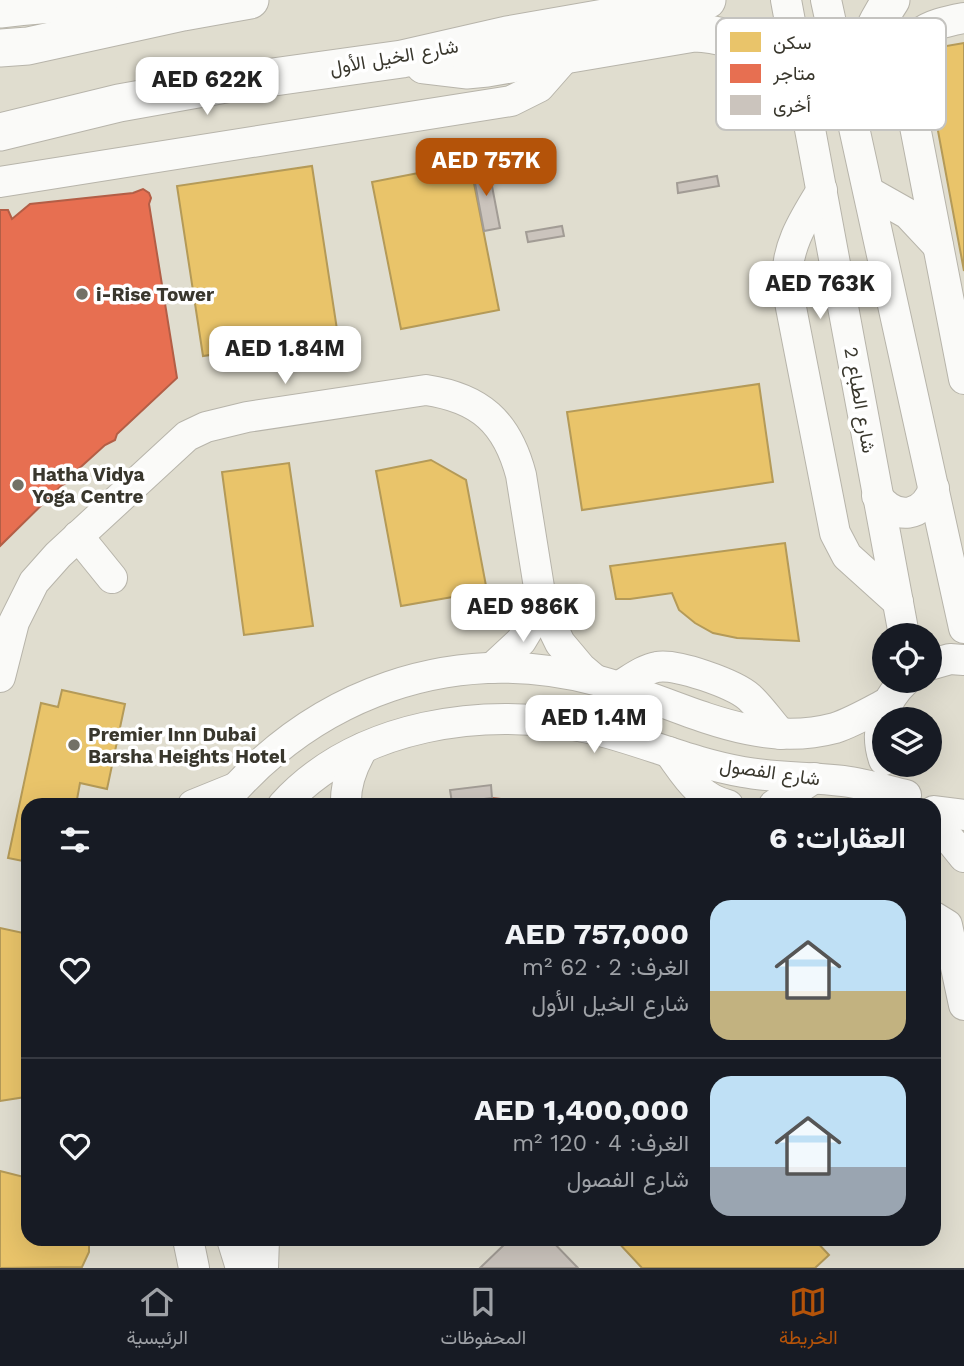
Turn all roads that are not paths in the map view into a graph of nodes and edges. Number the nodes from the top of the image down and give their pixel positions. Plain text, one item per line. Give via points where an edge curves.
1 (250, 0) edge
2 (562, 0) edge
3 (706, 0) edge
4 (786, 0) edge
5 (826, 0) edge
6 (891, 0) edge
7 (0, 9) edge
8 (183, 12) junction
9 (789, 18) edge
10 (830, 18) edge
11 (879, 18) edge
12 (964, 18) edge
13 (946, 22) edge
14 (716, 34) edge
15 (506, 35) junction
16 (9, 53) edge
17 (568, 54) junction
18 (402, 58) junction
19 (811, 130) edge
20 (856, 130) edge
21 (916, 130) edge
22 (0, 132) edge
23 (0, 182) edge
24 (822, 190) junction
25 (869, 192) junction
26 (938, 247) junction
27 (964, 379) edge
28 (934, 488) junction
29 (877, 496) junction
30 (78, 536) junction
31 (112, 579) dead end
32 (960, 586) edge
33 (898, 602) junction
34 (542, 606) junction
35 (902, 623) edge
36 (964, 628) edge
37 (964, 660) edge
38 (942, 661) edge
39 (492, 668) junction
40 (0, 677) edge
41 (606, 683) junction
42 (895, 693) edge
43 (363, 748) junction
44 (668, 751) junction
45 (892, 777) edge
46 (814, 778) junction
47 (228, 796) edge
48 (291, 798) edge
49 (347, 798) edge
50 (707, 798) edge
51 (784, 798) edge
52 (906, 798) edge
53 (911, 798) edge
54 (941, 812) edge
55 (964, 815) edge
56 (941, 829) edge
57 (964, 857) edge
58 (941, 921) edge
59 (946, 967) edge
60 (964, 1004) edge
61 (189, 1246) edge
62 (234, 1246) edge
63 (264, 1246) edge
64 (194, 1268) edge
65 (242, 1268) edge
66 (263, 1268) edge

1 - 8 main road
2 - 15 main road via 533,13
3 - 15 main road, شارع الخيل الأول
4 - 9 street, شارع الطباع 2
5 - 10 street
6 - 11 main road
7 - 8 main road via 95,0
8 - 16 main road
12 - 13 street
14 - 17 main road via 694,33
15 - 18 main road, شارع الخيل الأول
17 - 18 main road via 466,70
17 - 23 street via 539,87 511,101
18 - 22 main road, شارع الخيل الأول via 119,103
19 - 24 street, شارع الطباع 2
20 - 25 street
21 - 26 street
24 - 29 street, شارع الطباع 2
24 - 33 street via 794,236 787,287 835,533 847,556
25 - 26 street via 908,214
25 - 28 street
26 - 27 street
28 - 29 street via 930,499 914,512 892,511
28 - 32 street
29 - 33 street, شارع الطباع 2
30 - 31 street
30 - 34 street via 187,436 206,427 407,391 438,391 472,402 506,434 515,454
30 - 40 street via 46,568 21,605
32 - 36 street
33 - 35 street, شارع الطباع 2
34 - 39 street via 521,640
34 - 41 street via 560,643
37 - 38 street
39 - 41 street, شارع الفصول via 538,670
39 - 47 street, شارع الفصول via 408,679 369,692 297,732
41 - 42 street, شارع الفصول via 721,724 780,734 836,727 862,717
43 - 44 street, شارع الفصول via 416,730 500,720 586,727
43 - 48 street, شارع الفصول via 324,770
43 - 49 street via 348,780
44 - 46 street, شارع الفصول via 742,772
44 - 50 street
45 - 53 street
46 - 51 street
46 - 52 street, شارع الفصول via 855,783
54 - 55 street
56 - 57 street
58 - 59 street via 947,925
59 - 60 street
61 - 64 street
62 - 65 street
63 - 66 street

